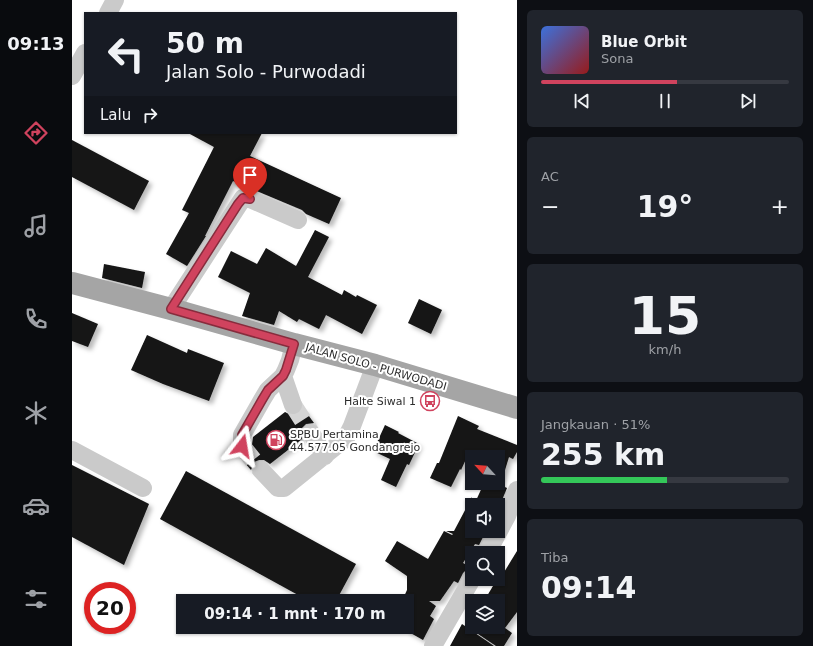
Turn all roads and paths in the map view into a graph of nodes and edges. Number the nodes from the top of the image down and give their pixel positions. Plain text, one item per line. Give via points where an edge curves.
1 (115, 0) edge
2 (109, 12) edge
3 (84, 55) edge
4 (72, 76) edge
5 (298, 220) dead end
6 (72, 283) edge
7 (171, 309) junction
8 (294, 344) junction
9 (375, 365) junction
10 (283, 376) junction
11 (293, 405) tunnel mouth
12 (517, 408) edge
13 (310, 433) tunnel mouth
14 (242, 446) dead end
15 (72, 450) edge
16 (325, 456) junction
17 (261, 470) tunnel mouth
18 (143, 488) dead end
19 (517, 490) edge
20 (491, 546) edge
21 (468, 586) edge
22 (433, 646) edge

1 - 2 street
3 - 4 street
5 - 7 street via 243,198
6 - 7 main road, JALAN SOLO - PURWODADI
7 - 8 main road, JALAN SOLO - PURWODADI
8 - 9 main road, JALAN SOLO - PURWODADI
8 - 10 street
9 - 12 main road, JALAN SOLO - PURWODADI
9 - 16 street via 346,438
10 - 11 street
10 - 14 street via 268,390 262,400 242,435
13 - 16 street
15 - 18 street
16 - 17 street via 284,488 278,488
19 - 20 street
21 - 22 street

